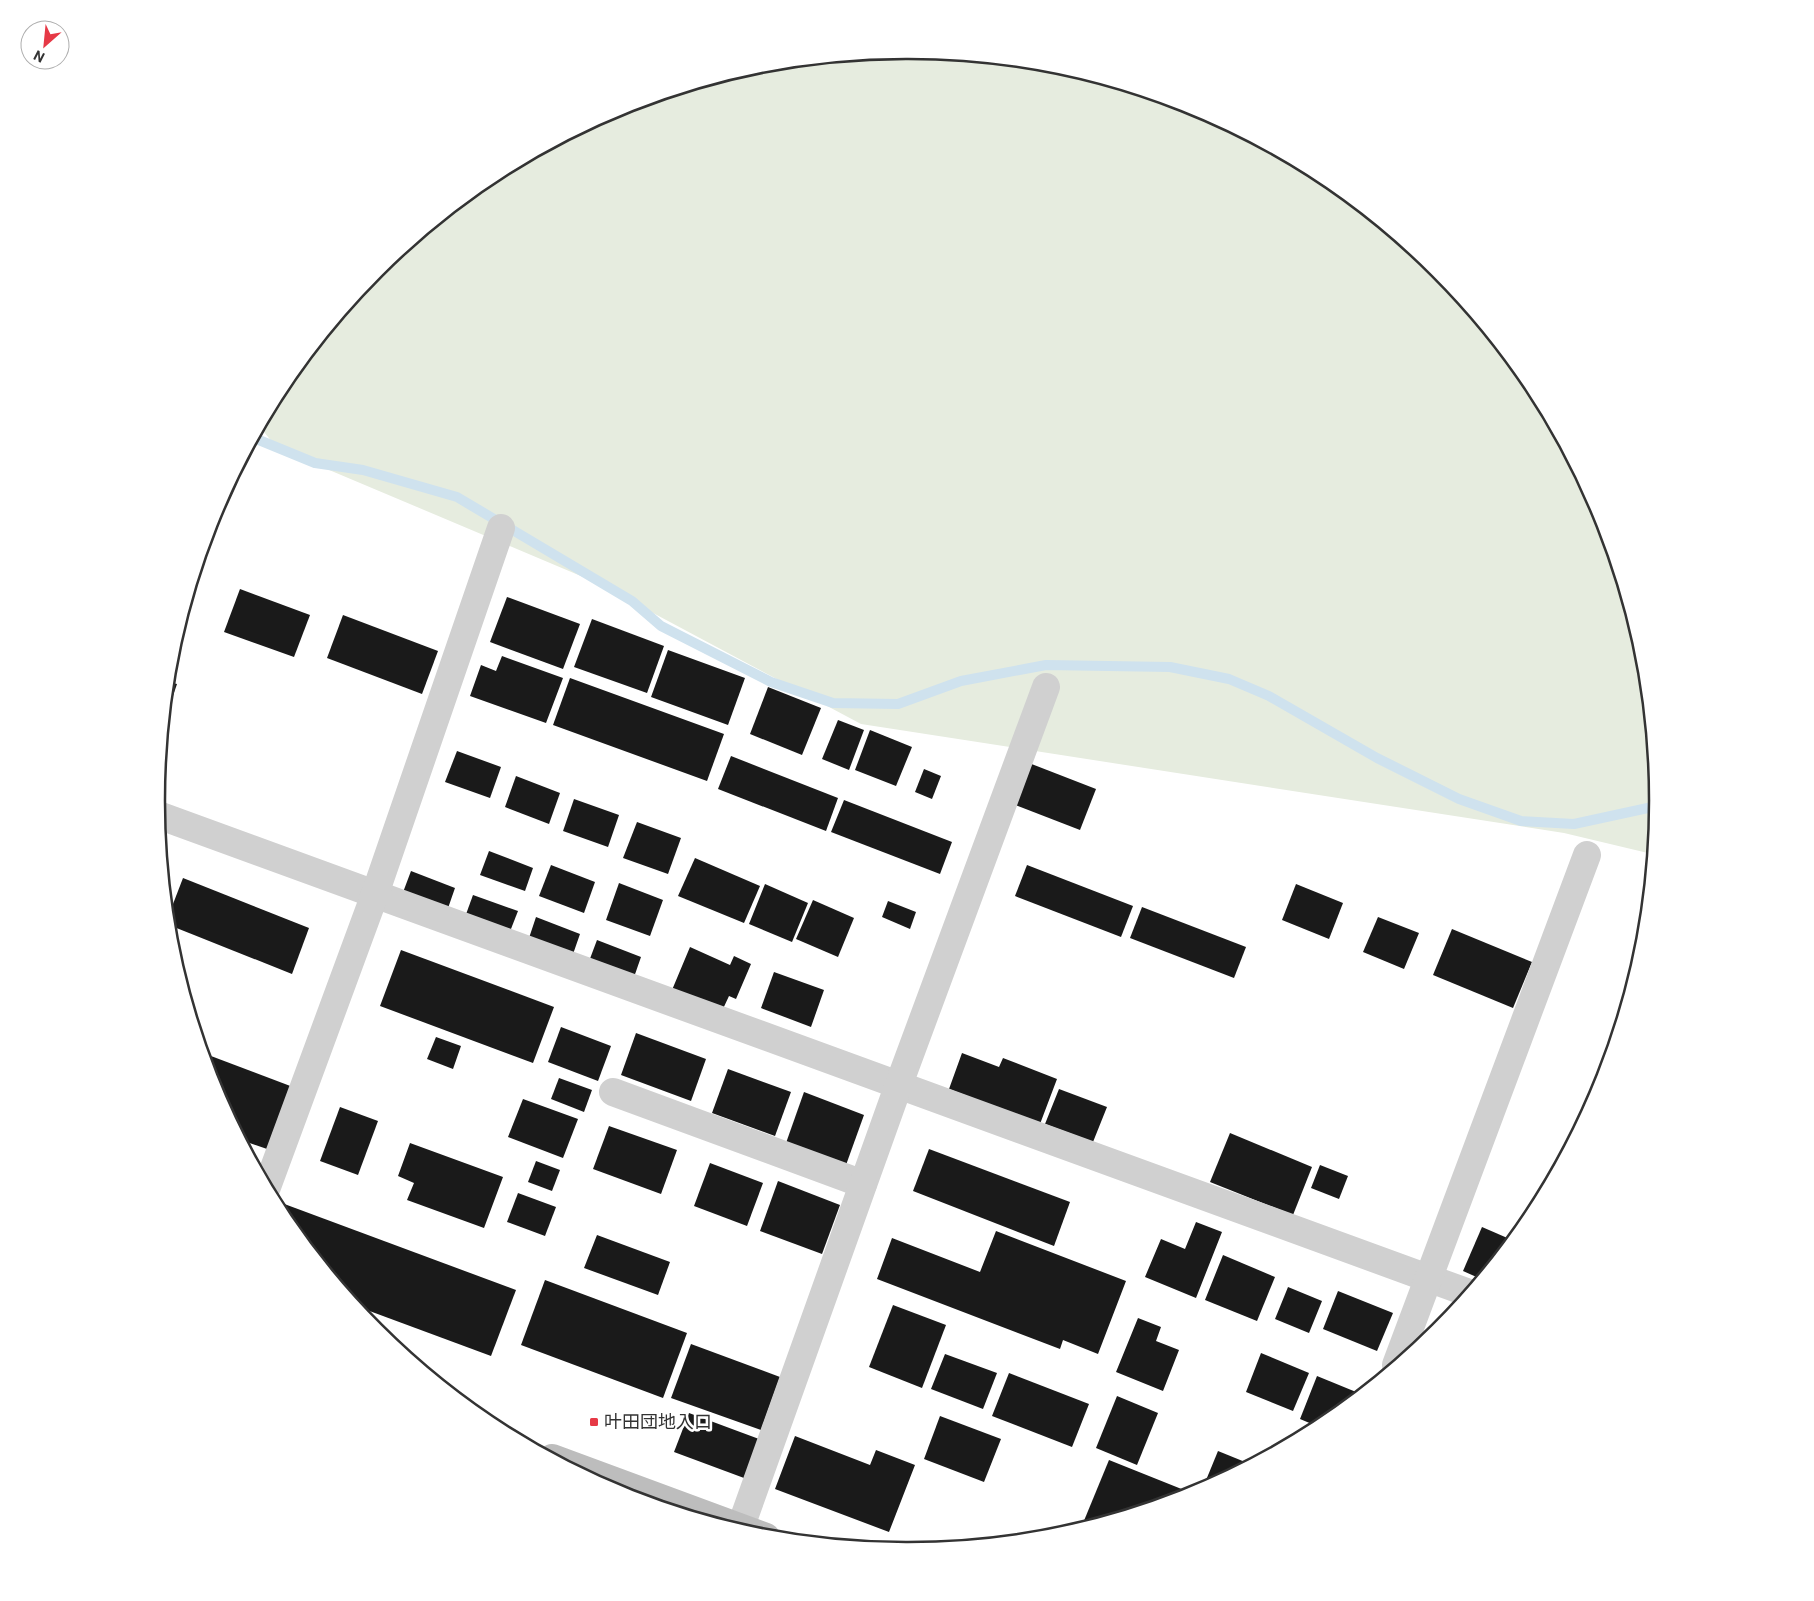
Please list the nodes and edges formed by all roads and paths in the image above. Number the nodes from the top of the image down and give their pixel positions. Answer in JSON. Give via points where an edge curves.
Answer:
{"nodes":[{"id":1,"x":501,"y":528,"type":"dead end"},
{"id":2,"x":1046,"y":687,"type":"dead end"},
{"id":3,"x":166,"y":818,"type":"edge"},
{"id":4,"x":1587,"y":855,"type":"dead end"},
{"id":5,"x":375,"y":894,"type":"junction"},
{"id":6,"x":899,"y":1084,"type":"junction"},
{"id":7,"x":613,"y":1092,"type":"dead end"},
{"id":8,"x":270,"y":1179,"type":"edge"},
{"id":9,"x":863,"y":1184,"type":"junction"},
{"id":10,"x":1429,"y":1280,"type":"junction"},
{"id":11,"x":1464,"y":1291,"type":"edge"},
{"id":12,"x":1400,"y":1354,"type":"edge"},
{"id":13,"x":597,"y":1474,"type":"edge"},
{"id":14,"x":718,"y":1518,"type":"edge"},
{"id":15,"x":742,"y":1523,"type":"edge"}],
"edges":[{"from":1,"to":5,"type":"street"},
{"from":2,"to":6,"type":"street"},
{"from":3,"to":5,"type":"street"},
{"from":4,"to":10,"type":"street"},
{"from":5,"to":6,"type":"street"},
{"from":5,"to":8,"type":"street"},
{"from":6,"to":9,"type":"street"},
{"from":6,"to":10,"type":"street"},
{"from":7,"to":9,"type":"street"},
{"from":9,"to":15,"type":"street"},
{"from":10,"to":11,"type":"street"},
{"from":10,"to":12,"type":"street"},
{"from":13,"to":14,"type":"street"}]}
